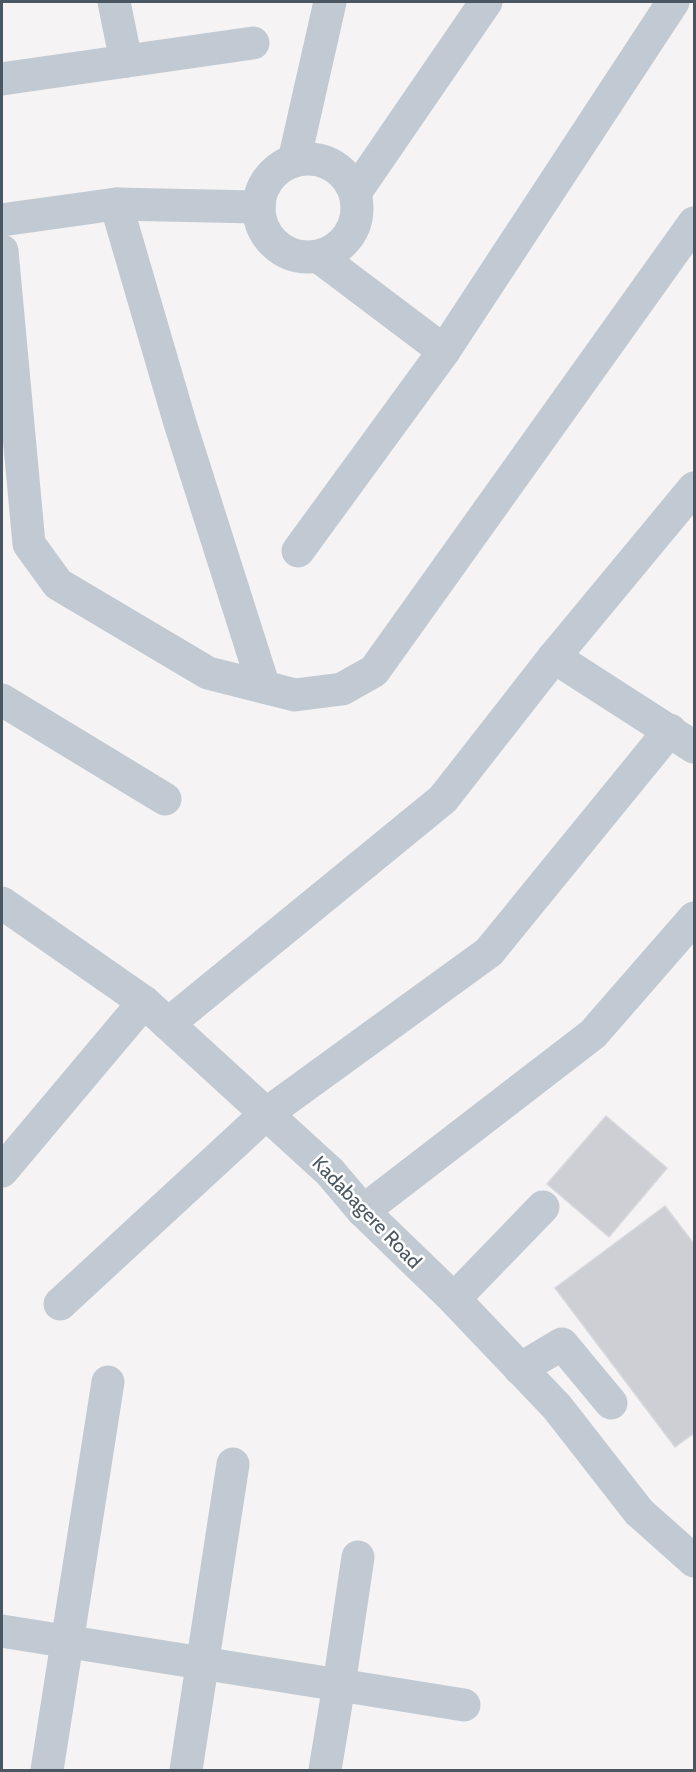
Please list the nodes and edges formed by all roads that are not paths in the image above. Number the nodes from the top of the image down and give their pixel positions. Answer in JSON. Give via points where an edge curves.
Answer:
{"nodes":[{"id":1,"x":114,"y":2,"type":"edge"},
{"id":2,"x":330,"y":2,"type":"edge"},
{"id":3,"x":486,"y":2,"type":"edge"},
{"id":4,"x":673,"y":2,"type":"edge"},
{"id":5,"x":253,"y":43,"type":"dead end"},
{"id":6,"x":126,"y":61,"type":"junction"},
{"id":7,"x":2,"y":79,"type":"edge"},
{"id":8,"x":294,"y":161,"type":"junction"},
{"id":9,"x":355,"y":193,"type":"junction"},
{"id":10,"x":116,"y":204,"type":"junction"},
{"id":11,"x":259,"y":207,"type":"junction"},
{"id":12,"x":2,"y":220,"type":"edge"},
{"id":13,"x":692,"y":234,"type":"edge"},
{"id":14,"x":2,"y":251,"type":"edge"},
{"id":15,"x":318,"y":256,"type":"junction"},
{"id":16,"x":444,"y":351,"type":"junction"},
{"id":17,"x":694,"y":489,"type":"edge"},
{"id":18,"x":298,"y":551,"type":"dead end"},
{"id":19,"x":554,"y":657,"type":"junction"},
{"id":20,"x":264,"y":687,"type":"junction"},
{"id":21,"x":2,"y":700,"type":"edge"},
{"id":22,"x":682,"y":738,"type":"edge"},
{"id":23,"x":165,"y":799,"type":"dead end"},
{"id":24,"x":2,"y":903,"type":"edge"},
{"id":25,"x":694,"y":918,"type":"edge"},
{"id":26,"x":144,"y":1002,"type":"junction"},
{"id":27,"x":168,"y":1024,"type":"junction"},
{"id":28,"x":266,"y":1114,"type":"junction"},
{"id":29,"x":2,"y":1171,"type":"edge"},
{"id":30,"x":543,"y":1207,"type":"dead end"},
{"id":31,"x":363,"y":1211,"type":"junction"},
{"id":32,"x":454,"y":1299,"type":"junction"},
{"id":33,"x":60,"y":1304,"type":"dead end"},
{"id":34,"x":520,"y":1369,"type":"junction"},
{"id":35,"x":108,"y":1382,"type":"dead end"},
{"id":36,"x":611,"y":1403,"type":"dead end"},
{"id":37,"x":233,"y":1464,"type":"dead end"},
{"id":38,"x":358,"y":1557,"type":"dead end"},
{"id":39,"x":694,"y":1561,"type":"edge"},
{"id":40,"x":2,"y":1631,"type":"edge"},
{"id":41,"x":67,"y":1641,"type":"junction"},
{"id":42,"x":202,"y":1663,"type":"junction"},
{"id":43,"x":339,"y":1685,"type":"junction"},
{"id":44,"x":464,"y":1705,"type":"dead end"},
{"id":45,"x":47,"y":1770,"type":"edge"},
{"id":46,"x":186,"y":1770,"type":"edge"},
{"id":47,"x":325,"y":1770,"type":"edge"}],
"edges":[{"from":1,"to":6,"type":"street"},
{"from":2,"to":8,"type":"street"},
{"from":3,"to":9,"type":"street"},
{"from":4,"to":16,"type":"street"},
{"from":5,"to":6,"type":"street"},
{"from":6,"to":7,"type":"street"},
{"from":8,"to":9,"type":"street","via":[[324,162],[348,179]]},
{"from":8,"to":11,"type":"street","via":[[269,179]]},
{"from":9,"to":15,"type":"street","via":[[358,209],[346,240],[333,251]]},
{"from":10,"to":11,"type":"street"},
{"from":10,"to":12,"type":"street"},
{"from":10,"to":20,"type":"street"},
{"from":11,"to":15,"type":"street","via":[[267,235],[276,245],[303,257]]},
{"from":13,"to":20,"type":"street","via":[[374,671],[342,689],[295,694]]},
{"from":14,"to":20,"type":"street","via":[[29,544],[58,584],[208,673]]},
{"from":15,"to":16,"type":"street"},
{"from":16,"to":18,"type":"street"},
{"from":17,"to":19,"type":"street"},
{"from":19,"to":22,"type":"street"},
{"from":19,"to":27,"type":"street","via":[[443,799]]},
{"from":21,"to":23,"type":"street"},
{"from":22,"to":28,"type":"street","via":[[489,952]]},
{"from":24,"to":26,"type":"street","name":"Kadabagere Road"},
{"from":25,"to":31,"type":"street","via":[[593,1034]]},
{"from":26,"to":27,"type":"street","name":"Kadabagere Road"},
{"from":26,"to":29,"type":"street"},
{"from":27,"to":28,"type":"street","name":"Kadabagere Road"},
{"from":28,"to":31,"type":"street","name":"Kadabagere Road","via":[[330,1172]]},
{"from":28,"to":33,"type":"street"},
{"from":30,"to":32,"type":"street"},
{"from":31,"to":32,"type":"street","name":"Kadabagere Road"},
{"from":32,"to":34,"type":"street","name":"Kadabagere Road"},
{"from":34,"to":36,"type":"street","via":[[562,1344]]},
{"from":34,"to":39,"type":"street","name":"Kadabagere Road","via":[[557,1407],[639,1512]]},
{"from":35,"to":41,"type":"street"},
{"from":37,"to":42,"type":"street"},
{"from":38,"to":43,"type":"street"},
{"from":40,"to":41,"type":"street"},
{"from":41,"to":42,"type":"street"},
{"from":41,"to":45,"type":"street"},
{"from":42,"to":43,"type":"street"},
{"from":42,"to":46,"type":"street"},
{"from":43,"to":44,"type":"street"},
{"from":43,"to":47,"type":"street"}]}
